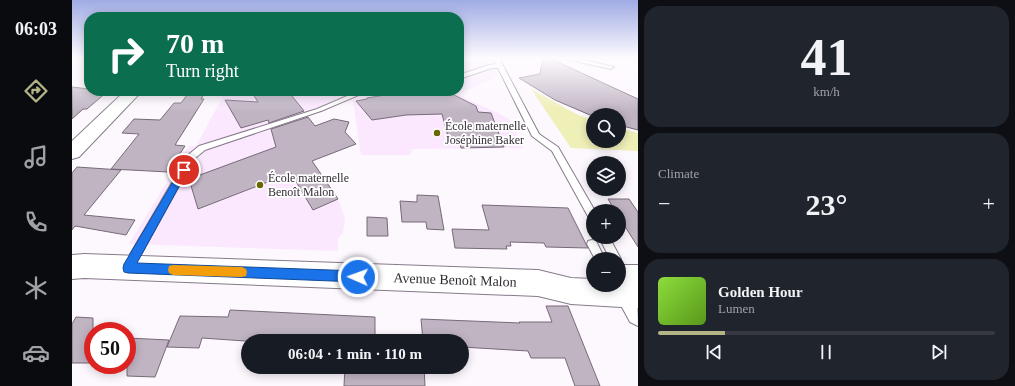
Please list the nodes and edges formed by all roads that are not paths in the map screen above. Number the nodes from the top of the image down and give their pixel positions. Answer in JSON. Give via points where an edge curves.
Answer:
{"nodes":[{"id":1,"x":505,"y":76,"type":"edge"},
{"id":2,"x":129,"y":96,"type":"edge"},
{"id":3,"x":353,"y":96,"type":"edge"},
{"id":4,"x":72,"y":152,"type":"edge"},
{"id":5,"x":586,"y":204,"type":"edge"},
{"id":6,"x":592,"y":244,"type":"dead end"},
{"id":7,"x":596,"y":252,"type":"edge"},
{"id":8,"x":76,"y":265,"type":"edge"},
{"id":9,"x":128,"y":268,"type":"junction"},
{"id":10,"x":586,"y":277,"type":"edge"},
{"id":11,"x":538,"y":283,"type":"junction"},
{"id":12,"x":586,"y":289,"type":"edge"}],
"edges":[{"from":1,"to":5,"type":"lane","via":[[536,136],[555,149]]},
{"from":2,"to":4,"type":"main road"},
{"from":3,"to":9,"type":"lane","via":[[319,110],[202,148],[191,157]]},
{"from":6,"to":7,"type":"lane"},
{"from":8,"to":9,"type":"main road","name":"Avenue Benoît Malon"},
{"from":9,"to":11,"type":"main road","name":"Avenue Benoît Malon"},
{"from":10,"to":11,"type":"main road","name":"Avenue Benoît Malon","via":[[565,276]]},
{"from":11,"to":12,"type":"main road","name":"Avenue Benoît Malon","via":[[571,291]]}]}
